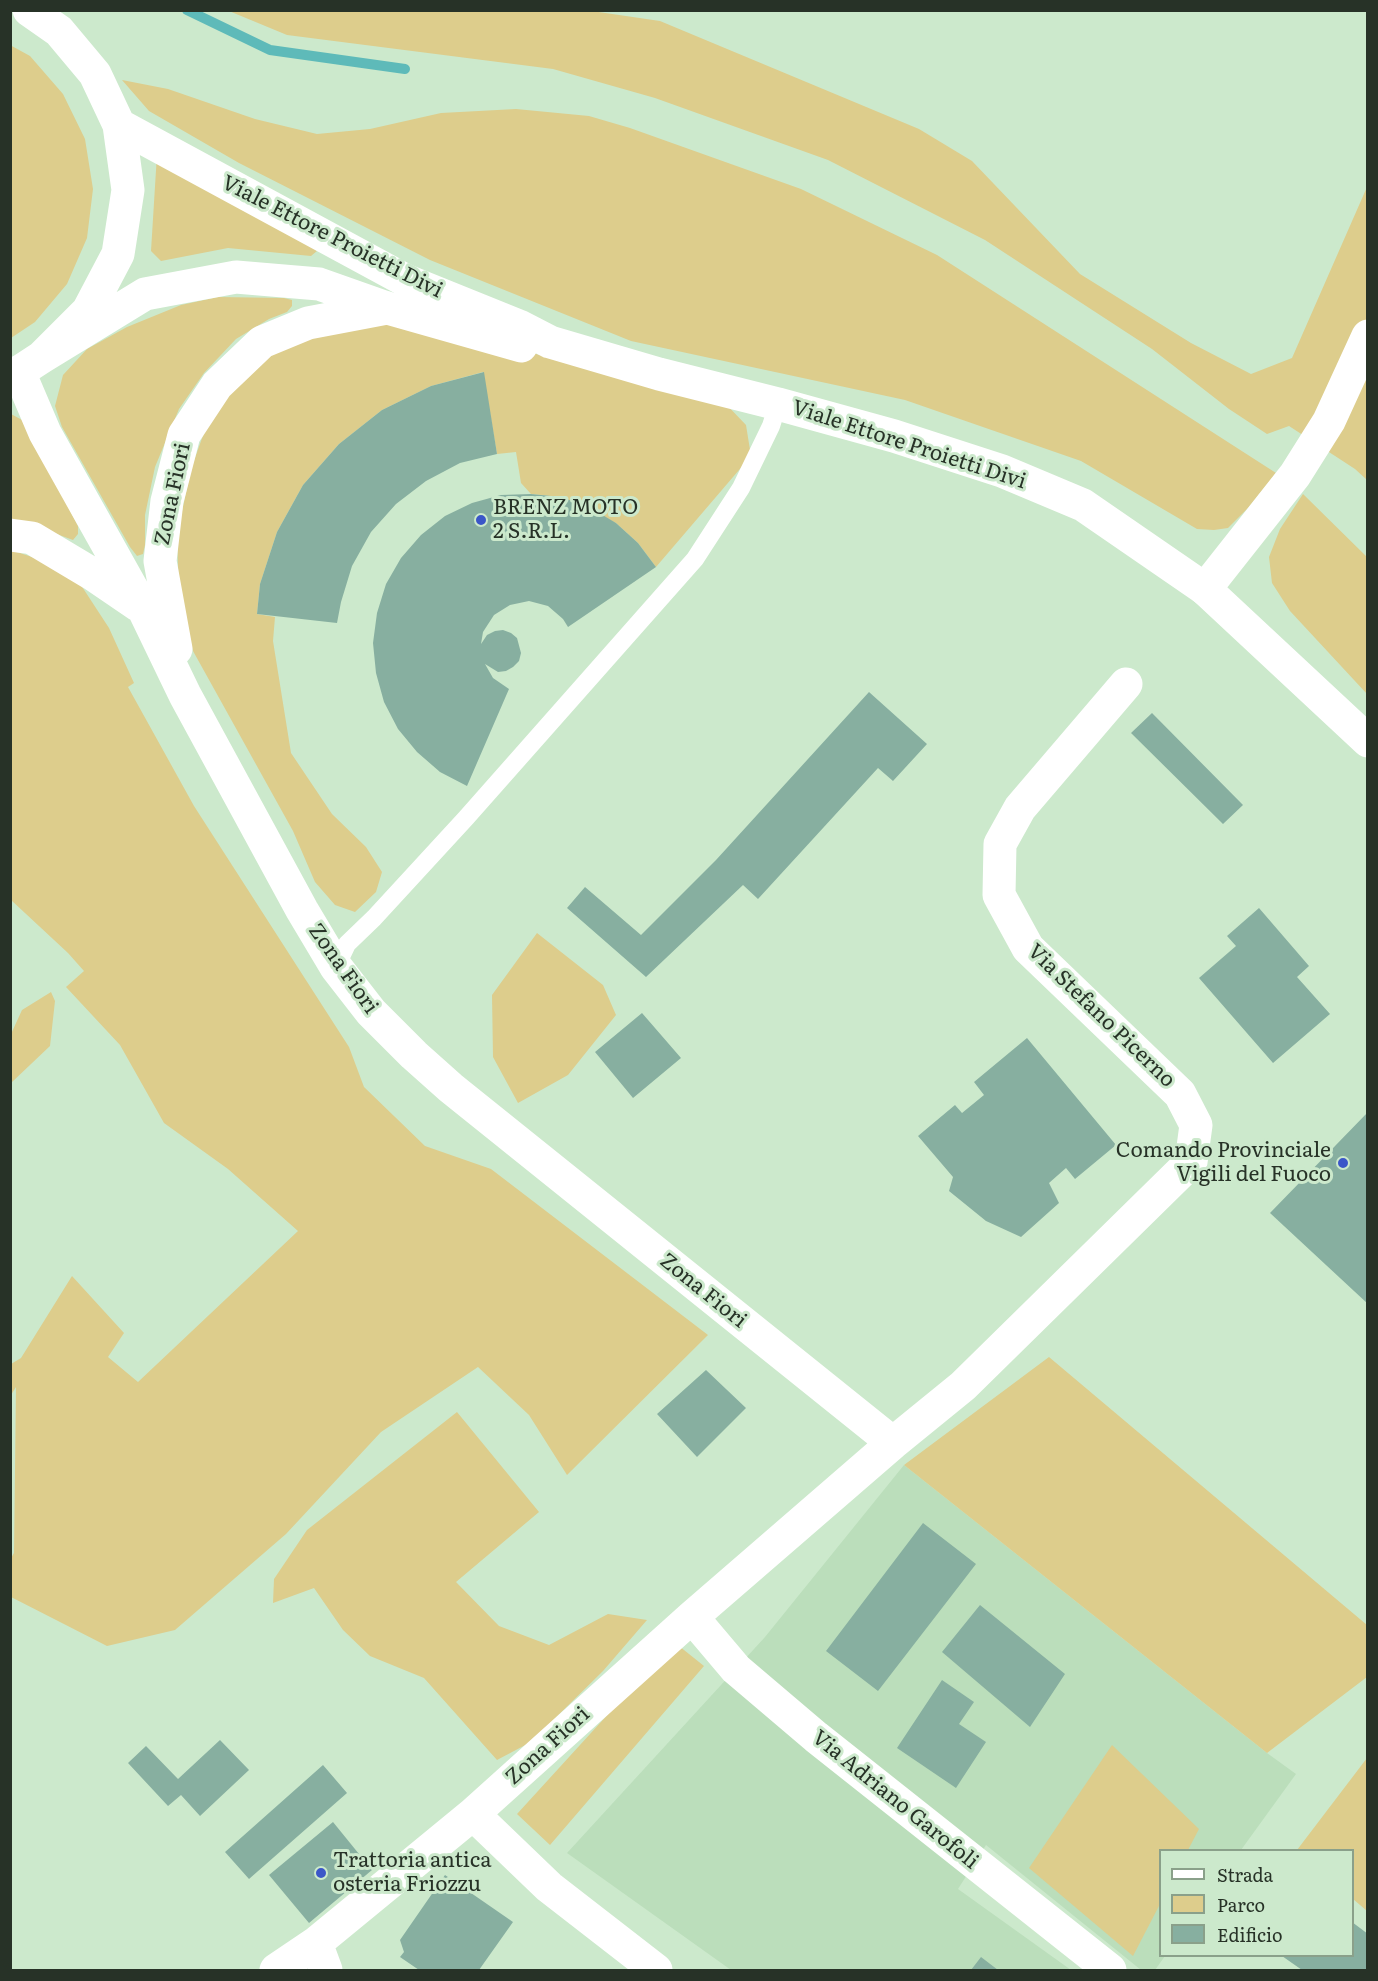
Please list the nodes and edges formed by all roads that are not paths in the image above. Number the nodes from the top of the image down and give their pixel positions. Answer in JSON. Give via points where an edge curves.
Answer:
{"nodes":[{"id":1,"x":29,"y":10,"type":"edge"},
{"id":2,"x":119,"y":125,"type":"junction"},
{"id":3,"x":387,"y":308,"type":"junction"},
{"id":4,"x":1368,"y":336,"type":"edge"},
{"id":5,"x":549,"y":342,"type":"junction"},
{"id":6,"x":24,"y":368,"type":"edge"},
{"id":7,"x":778,"y":404,"type":"junction"},
{"id":8,"x":10,"y":535,"type":"edge"},
{"id":9,"x":1205,"y":589,"type":"junction"},
{"id":10,"x":144,"y":610,"type":"junction"},
{"id":11,"x":1126,"y":684,"type":"dead end"},
{"id":12,"x":185,"y":695,"type":"junction"},
{"id":13,"x":1368,"y":741,"type":"edge"},
{"id":14,"x":336,"y":967,"type":"junction"},
{"id":15,"x":892,"y":1443,"type":"junction"},
{"id":16,"x":692,"y":1617,"type":"junction"},
{"id":17,"x":473,"y":1814,"type":"junction"},
{"id":18,"x":321,"y":1957,"type":"edge"},
{"id":19,"x":276,"y":1971,"type":"edge"},
{"id":20,"x":656,"y":1971,"type":"edge"},
{"id":21,"x":1110,"y":1971,"type":"edge"}],
"edges":[{"from":1,"to":2,"type":"street","via":[[59,31],[95,74]]},
{"from":2,"to":5,"type":"street","name":"Viale Ettore Proietti Divi","via":[[405,280]]},
{"from":2,"to":6,"type":"street","via":[[128,190],[118,254],[88,311]]},
{"from":3,"to":5,"type":"street","name":"Viale Ettore Proietti Divi","via":[[518,346]]},
{"from":3,"to":6,"type":"street","name":"Viale Ettore Proietti Divi","via":[[319,284],[236,277],[145,294]]},
{"from":3,"to":12,"type":"street","name":"Zona Fiori","via":[[308,324],[262,342],[217,385],[184,435],[167,501],[160,561]]},
{"from":4,"to":9,"type":"street","via":[[1324,430],[1295,475]]},
{"from":5,"to":7,"type":"street","name":"Viale Ettore Proietti Divi"},
{"from":6,"to":10,"type":"street","name":"Zona Fiori","via":[[45,433]]},
{"from":7,"to":9,"type":"street","name":"Viale Ettore Proietti Divi","via":[[1002,471],[1083,505]]},
{"from":7,"to":14,"type":"lane","via":[[741,488],[695,558],[466,818],[347,944]]},
{"from":8,"to":10,"type":"street","name":"Zona Fiori","via":[[33,538]]},
{"from":9,"to":13,"type":"street","name":"Viale Ettore Proietti Divi"},
{"from":10,"to":12,"type":"street","name":"Zona Fiori"},
{"from":11,"to":15,"type":"street","name":"Via Stefano Picerno","via":[[1020,808],[1000,844],[999,894],[1028,948],[1180,1094],[1196,1125],[1191,1162],[963,1386]]},
{"from":12,"to":14,"type":"street","name":"Zona Fiori"},
{"from":14,"to":15,"type":"street","name":"Zona Fiori","via":[[371,1012],[451,1088]]},
{"from":15,"to":16,"type":"street","name":"Zona Fiori"},
{"from":16,"to":17,"type":"street","name":"Zona Fiori"},
{"from":16,"to":21,"type":"street","name":"Via Adriano Garofoli","via":[[736,1669],[816,1737]]},
{"from":17,"to":18,"type":"street","name":"Zona Fiori"},
{"from":17,"to":20,"type":"street","via":[[549,1887]]},
{"from":18,"to":19,"type":"street","name":"Zona Fiori"}]}
